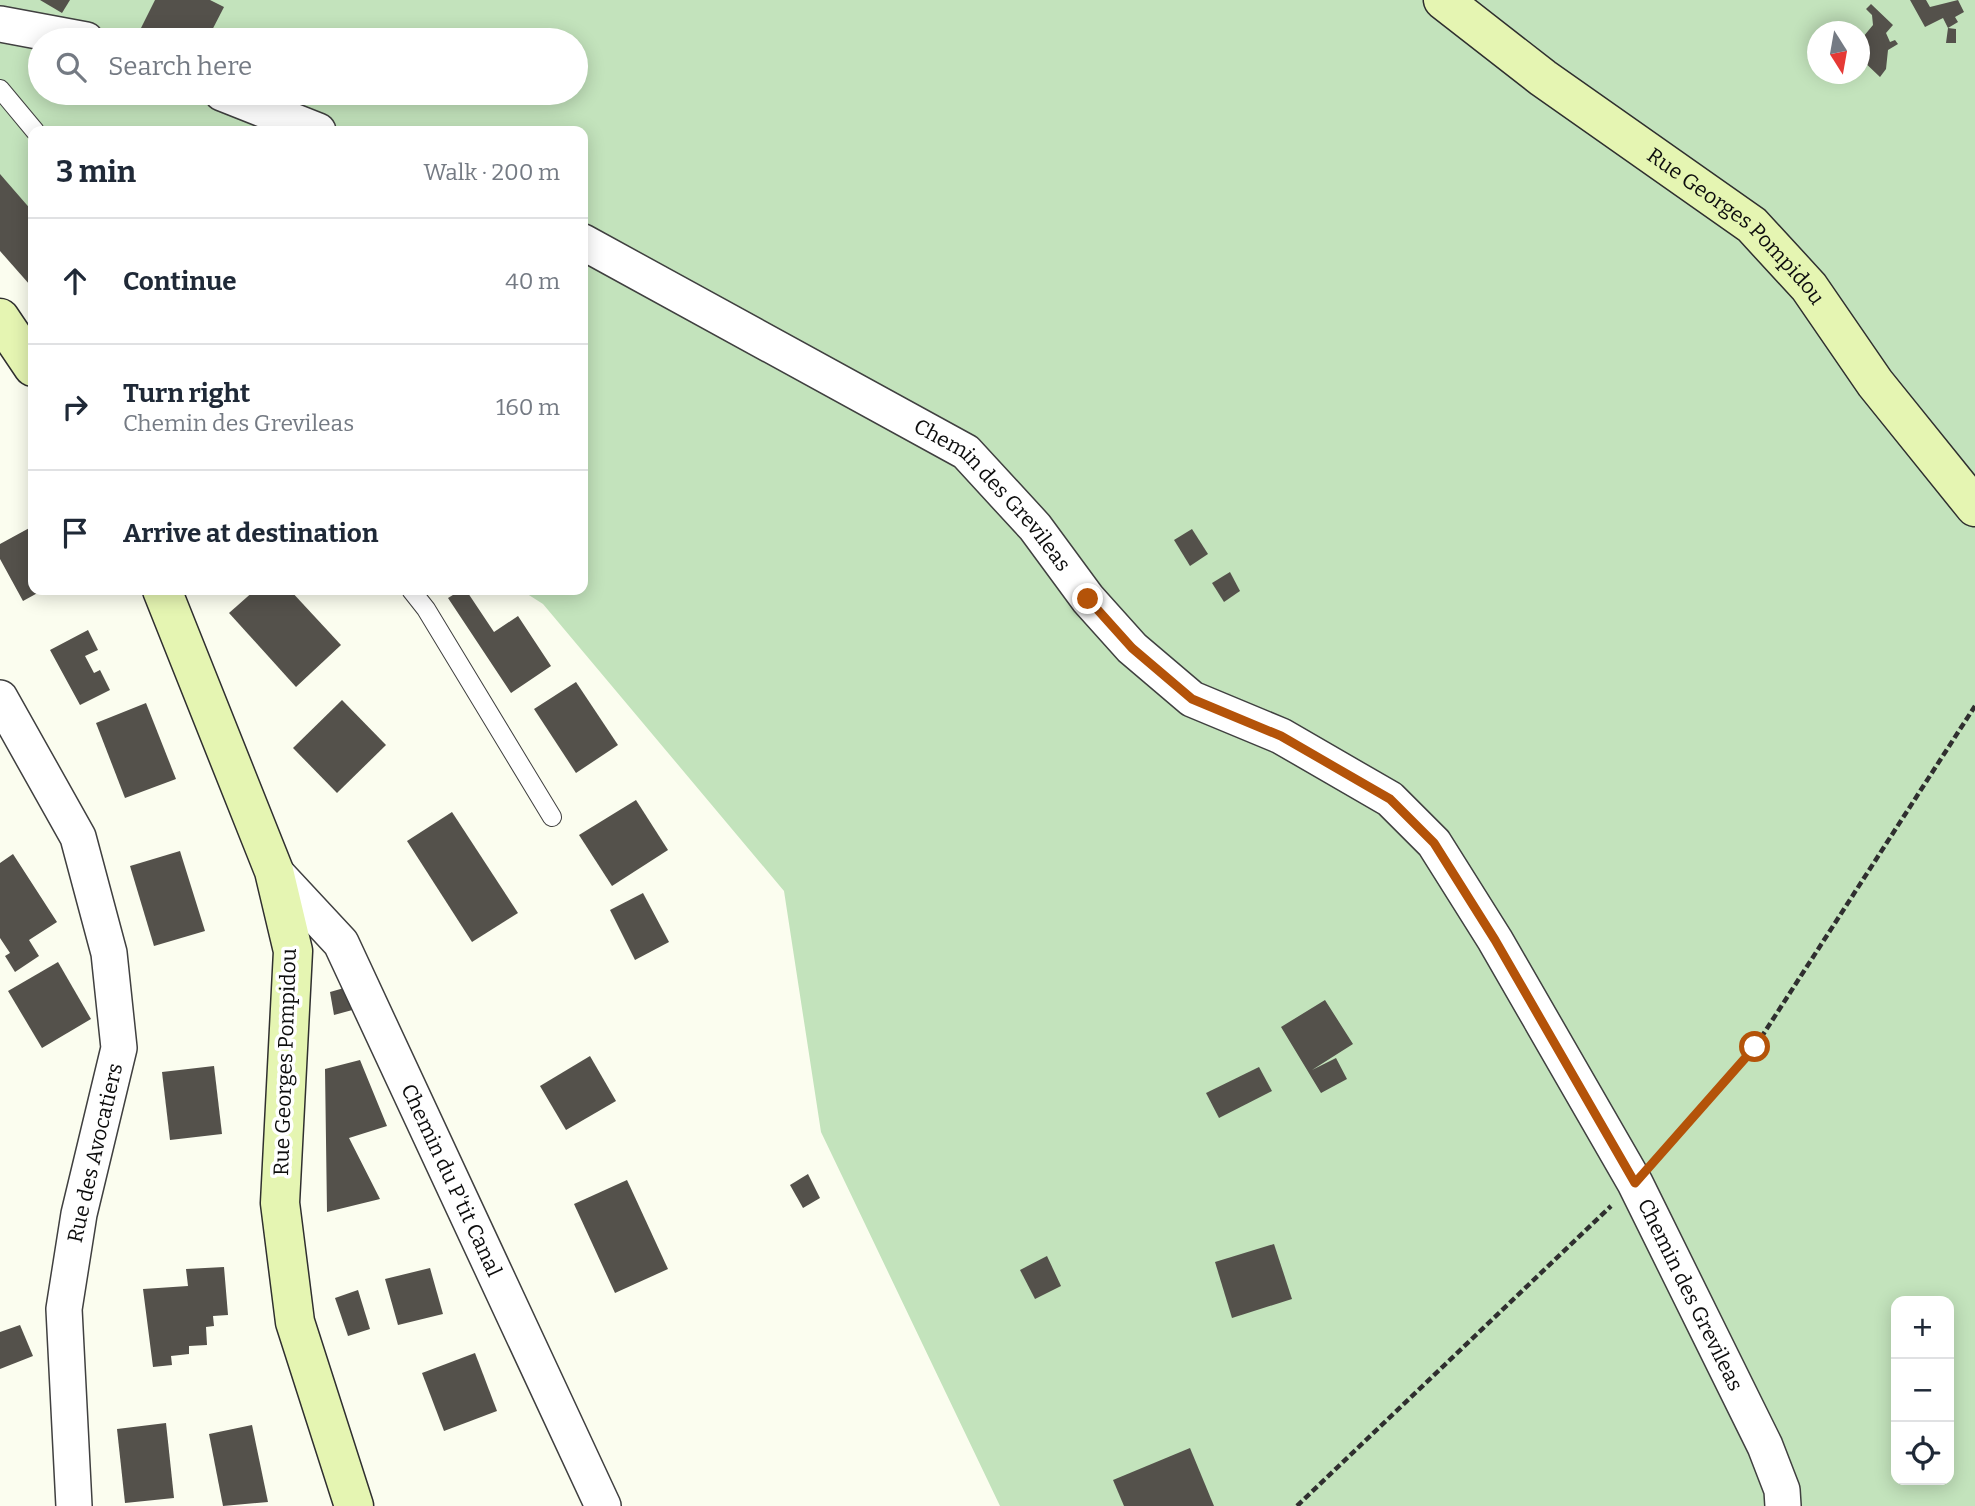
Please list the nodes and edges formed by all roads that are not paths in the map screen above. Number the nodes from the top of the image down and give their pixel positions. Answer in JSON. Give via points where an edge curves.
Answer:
{"nodes":[{"id":1,"x":1443,"y":0,"type":"edge"},
{"id":2,"x":0,"y":24,"type":"edge"},
{"id":3,"x":28,"y":29,"type":"edge"},
{"id":4,"x":0,"y":89,"type":"edge"},
{"id":5,"x":252,"y":105,"type":"edge"},
{"id":6,"x":31,"y":126,"type":"edge"},
{"id":7,"x":305,"y":126,"type":"edge"},
{"id":8,"x":588,"y":245,"type":"edge"},
{"id":9,"x":0,"y":318,"type":"edge"},
{"id":10,"x":28,"y":360,"type":"edge"},
{"id":11,"x":1975,"y":507,"type":"edge"},
{"id":12,"x":164,"y":595,"type":"edge"},
{"id":13,"x":415,"y":595,"type":"edge"},
{"id":14,"x":0,"y":698,"type":"edge"},
{"id":15,"x":552,"y":817,"type":"dead end"},
{"id":16,"x":274,"y":871,"type":"junction"},
{"id":17,"x":74,"y":1506,"type":"edge"},
{"id":18,"x":354,"y":1506,"type":"edge"},
{"id":19,"x":603,"y":1506,"type":"edge"},
{"id":20,"x":1783,"y":1506,"type":"edge"}],
"edges":[{"from":1,"to":11,"type":"main road","name":"Rue Georges Pompidou","via":[[1543,78],[1752,225],[1809,287],[1875,383]]},
{"from":2,"to":3,"type":"street"},
{"from":4,"to":6,"type":"lane"},
{"from":5,"to":7,"type":"street"},
{"from":8,"to":20,"type":"street","name":"Chemin des Grevileas","via":[[966,452],[1035,527],[1088,599],[1132,648],[1192,699],[1281,736],[1390,799],[1434,843],[1635,1183],[1765,1446],[1782,1490]]},
{"from":9,"to":10,"type":"main road"},
{"from":12,"to":16,"type":"main road","name":"Rue Georges Pompidou"},
{"from":13,"to":15,"type":"lane"},
{"from":14,"to":17,"type":"street","name":"Rue des Avocatiers","via":[[78,837],[109,953],[119,1048],[79,1214],[64,1308]]},
{"from":16,"to":18,"type":"main road","name":"Rue Georges Pompidou","via":[[293,951],[280,1203],[295,1322]]},
{"from":16,"to":19,"type":"street","name":"Chemin du P'tit Canal","via":[[341,943]]}]}
